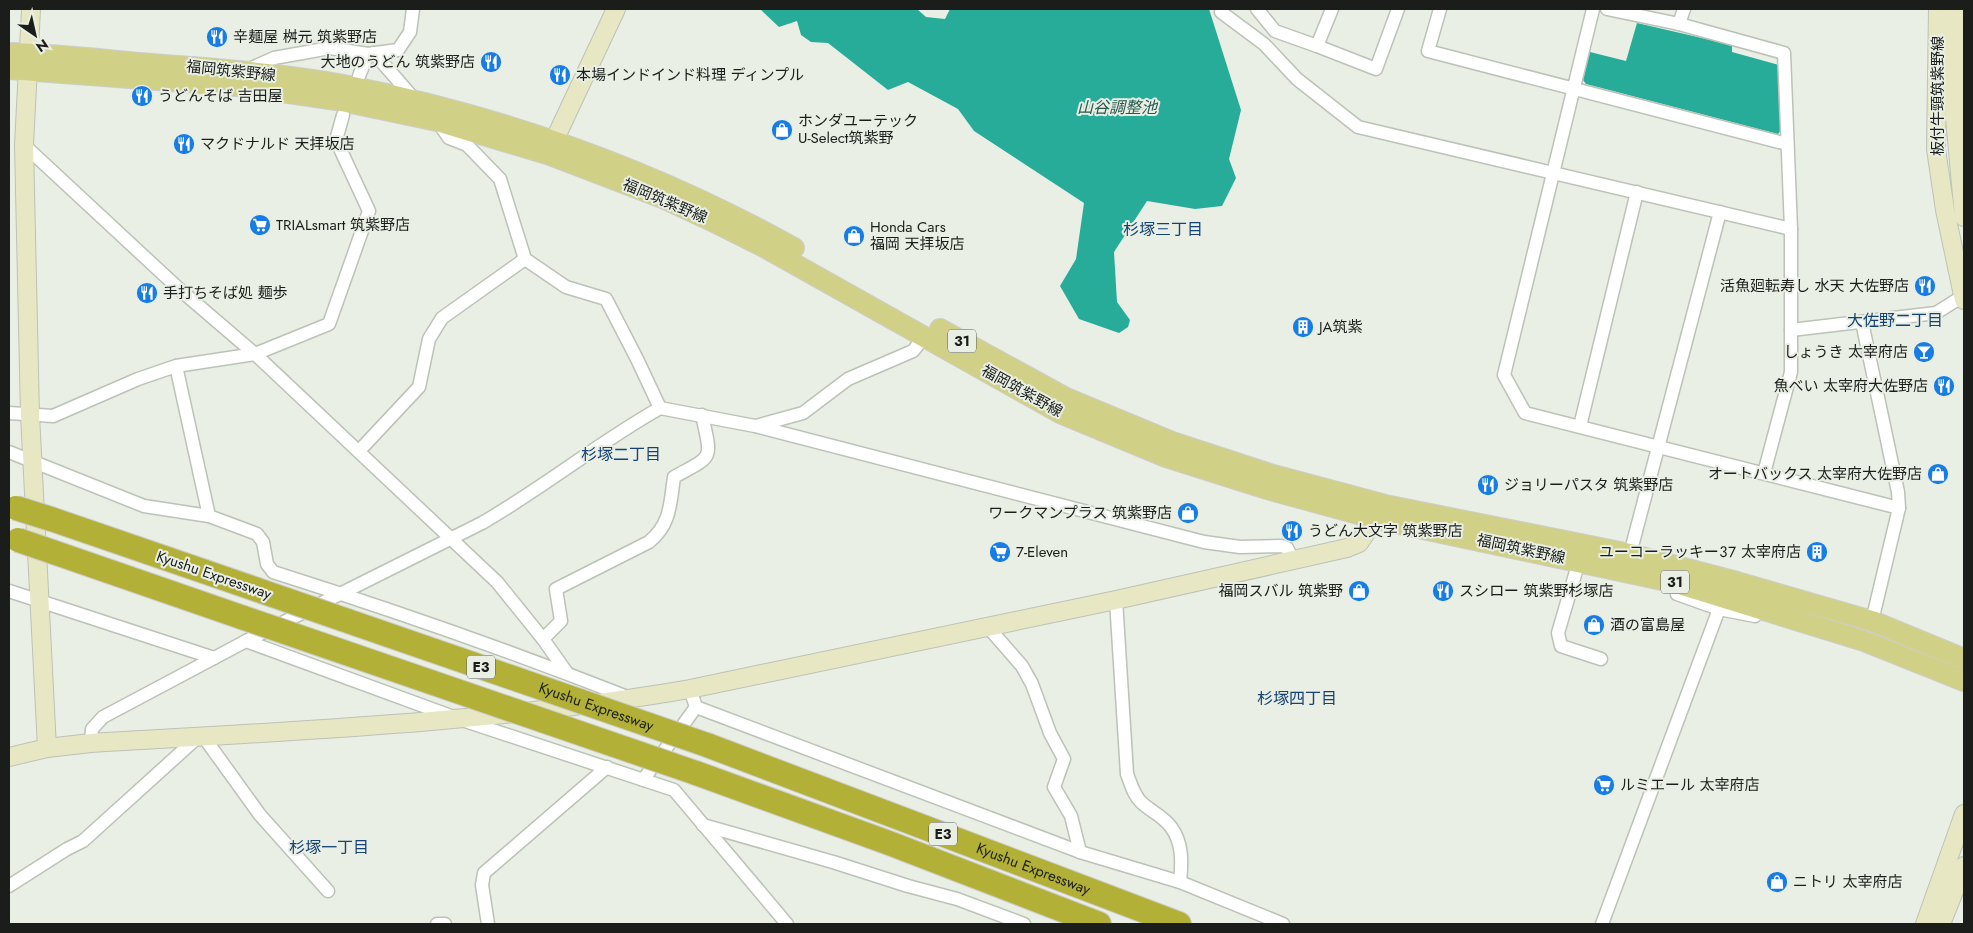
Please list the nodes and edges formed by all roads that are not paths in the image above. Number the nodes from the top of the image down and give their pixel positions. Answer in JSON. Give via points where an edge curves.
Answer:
{"nodes":[{"id":1,"x":31,"y":9,"type":"edge"},
{"id":2,"x":413,"y":9,"type":"edge"},
{"id":3,"x":616,"y":9,"type":"edge"},
{"id":4,"x":1223,"y":9,"type":"edge"},
{"id":5,"x":1257,"y":9,"type":"edge"},
{"id":6,"x":1332,"y":9,"type":"edge"},
{"id":7,"x":1398,"y":9,"type":"edge"},
{"id":8,"x":1440,"y":9,"type":"edge"},
{"id":9,"x":1592,"y":9,"type":"edge"},
{"id":10,"x":1607,"y":9,"type":"edge"},
{"id":11,"x":1684,"y":9,"type":"edge"},
{"id":12,"x":1938,"y":9,"type":"edge"},
{"id":13,"x":1956,"y":9,"type":"edge"},
{"id":14,"x":1679,"y":24,"type":"junction"},
{"id":15,"x":1317,"y":46,"type":"junction"},
{"id":16,"x":9,"y":53,"type":"edge"},
{"id":17,"x":371,"y":53,"type":"junction"},
{"id":18,"x":22,"y":64,"type":"edge"},
{"id":19,"x":244,"y":72,"type":"junction"},
{"id":20,"x":359,"y":76,"type":"dead end"},
{"id":21,"x":1573,"y":88,"type":"junction"},
{"id":22,"x":416,"y":101,"type":"junction"},
{"id":23,"x":343,"y":115,"type":"dead end"},
{"id":24,"x":437,"y":121,"type":"junction"},
{"id":25,"x":1787,"y":144,"type":"junction"},
{"id":26,"x":24,"y":145,"type":"junction"},
{"id":27,"x":552,"y":148,"type":"junction"},
{"id":28,"x":1552,"y":173,"type":"junction"},
{"id":29,"x":1637,"y":192,"type":"junction"},
{"id":30,"x":1720,"y":212,"type":"junction"},
{"id":31,"x":1964,"y":217,"type":"edge"},
{"id":32,"x":1791,"y":228,"type":"junction"},
{"id":33,"x":525,"y":259,"type":"junction"},
{"id":34,"x":1964,"y":297,"type":"edge"},
{"id":35,"x":1862,"y":322,"type":"junction"},
{"id":36,"x":1791,"y":330,"type":"junction"},
{"id":37,"x":925,"y":336,"type":"junction"},
{"id":38,"x":255,"y":354,"type":"junction"},
{"id":39,"x":176,"y":366,"type":"junction"},
{"id":40,"x":660,"y":408,"type":"junction"},
{"id":41,"x":9,"y":413,"type":"edge"},
{"id":42,"x":30,"y":415,"type":"junction"},
{"id":43,"x":702,"y":416,"type":"junction"},
{"id":44,"x":755,"y":426,"type":"junction"},
{"id":45,"x":1580,"y":426,"type":"junction"},
{"id":46,"x":1658,"y":446,"type":"junction"},
{"id":47,"x":359,"y":451,"type":"junction"},
{"id":48,"x":9,"y":452,"type":"edge"},
{"id":49,"x":31,"y":460,"type":"junction"},
{"id":50,"x":1764,"y":473,"type":"junction"},
{"id":51,"x":12,"y":506,"type":"edge"},
{"id":52,"x":1899,"y":508,"type":"junction"},
{"id":53,"x":1381,"y":512,"type":"junction"},
{"id":54,"x":209,"y":516,"type":"junction"},
{"id":55,"x":451,"y":538,"type":"junction"},
{"id":56,"x":13,"y":539,"type":"edge"},
{"id":57,"x":1630,"y":554,"type":"junction"},
{"id":58,"x":1293,"y":560,"type":"junction"},
{"id":59,"x":1579,"y":561,"type":"junction"},
{"id":60,"x":1676,"y":583,"type":"junction"},
{"id":61,"x":9,"y":591,"type":"edge"},
{"id":62,"x":342,"y":594,"type":"junction"},
{"id":63,"x":1116,"y":600,"type":"junction"},
{"id":64,"x":40,"y":602,"type":"junction"},
{"id":65,"x":1719,"y":609,"type":"junction"},
{"id":66,"x":1778,"y":614,"type":"junction"},
{"id":67,"x":1872,"y":622,"type":"junction"},
{"id":68,"x":988,"y":627,"type":"junction"},
{"id":69,"x":543,"y":639,"type":"junction"},
{"id":70,"x":246,"y":641,"type":"junction"},
{"id":71,"x":214,"y":658,"type":"junction"},
{"id":72,"x":1964,"y":659,"type":"edge"},
{"id":73,"x":1601,"y":660,"type":"dead end"},
{"id":74,"x":567,"y":674,"type":"junction"},
{"id":75,"x":1964,"y":681,"type":"edge"},
{"id":76,"x":690,"y":689,"type":"junction"},
{"id":77,"x":632,"y":699,"type":"junction"},
{"id":78,"x":696,"y":707,"type":"junction"},
{"id":79,"x":459,"y":719,"type":"junction"},
{"id":80,"x":201,"y":736,"type":"junction"},
{"id":81,"x":91,"y":743,"type":"junction"},
{"id":82,"x":47,"y":748,"type":"junction"},
{"id":83,"x":9,"y":757,"type":"edge"},
{"id":84,"x":607,"y":767,"type":"junction"},
{"id":85,"x":643,"y":780,"type":"junction"},
{"id":86,"x":1964,"y":814,"type":"edge"},
{"id":87,"x":703,"y":825,"type":"junction"},
{"id":88,"x":1080,"y":852,"type":"junction"},
{"id":89,"x":1964,"y":866,"type":"edge"},
{"id":90,"x":1180,"y":882,"type":"junction"},
{"id":91,"x":9,"y":886,"type":"edge"},
{"id":92,"x":328,"y":891,"type":"dead end"},
{"id":93,"x":488,"y":924,"type":"edge"},
{"id":94,"x":787,"y":924,"type":"edge"},
{"id":95,"x":1024,"y":924,"type":"edge"},
{"id":96,"x":1099,"y":924,"type":"edge"},
{"id":97,"x":1179,"y":924,"type":"edge"},
{"id":98,"x":1283,"y":924,"type":"edge"},
{"id":99,"x":1602,"y":924,"type":"edge"},
{"id":100,"x":1925,"y":924,"type":"edge"},
{"id":101,"x":1942,"y":924,"type":"edge"}],
"edges":[{"from":1,"to":18,"type":"street"},
{"from":2,"to":17,"type":"street","via":[[410,32],[403,45],[398,50]]},
{"from":3,"to":27,"type":"street"},
{"from":4,"to":28,"type":"street","via":[[1222,12],[1264,44],[1298,79],[1358,127]]},
{"from":5,"to":15,"type":"street","via":[[1275,31]]},
{"from":6,"to":15,"type":"street"},
{"from":7,"to":15,"type":"street","via":[[1376,69]]},
{"from":8,"to":21,"type":"street","via":[[1428,50]]},
{"from":9,"to":21,"type":"street"},
{"from":10,"to":14,"type":"street"},
{"from":11,"to":14,"type":"street"},
{"from":12,"to":34,"type":"street","name":"板付牛頸筑紫野線","via":[[1936,148],[1945,210]]},
{"from":13,"to":31,"type":"street","name":"板付牛頸筑紫野線","via":[[1954,107]]},
{"from":14,"to":25,"type":"street","via":[[1784,53]]},
{"from":16,"to":18,"type":"main road","name":"福岡筑紫野線","number":"31"},
{"from":17,"to":19,"type":"street","via":[[330,48],[274,58]]},
{"from":17,"to":20,"type":"street"},
{"from":17,"to":22,"type":"street"},
{"from":18,"to":19,"type":"main road","name":"福岡筑紫野線","number":"31"},
{"from":18,"to":24,"type":"main road","name":"福岡筑紫野線","number":"31","via":[[238,86],[336,100]]},
{"from":18,"to":26,"type":"street"},
{"from":19,"to":22,"type":"main road","name":"福岡筑紫野線","number":"31","via":[[343,85]]},
{"from":21,"to":25,"type":"street"},
{"from":21,"to":28,"type":"street"},
{"from":22,"to":27,"type":"main road","name":"福岡筑紫野線","number":"31","via":[[476,116]]},
{"from":23,"to":38,"type":"street","via":[[336,140],[369,211],[330,324]]},
{"from":24,"to":27,"type":"main road","name":"福岡筑紫野線","number":"31"},
{"from":24,"to":33,"type":"street","via":[[449,138],[467,145],[500,178]]},
{"from":25,"to":32,"type":"street"},
{"from":26,"to":38,"type":"street","via":[[178,288]]},
{"from":26,"to":42,"type":"street"},
{"from":27,"to":37,"type":"main road","name":"福岡筑紫野線","number":"31","via":[[764,247]]},
{"from":27,"to":53,"type":"main road","name":"福岡筑紫野線","number":"31","via":[[671,186],[758,228],[1066,398],[1172,442]]},
{"from":28,"to":29,"type":"street"},
{"from":28,"to":45,"type":"street","via":[[1504,375],[1525,413]]},
{"from":29,"to":30,"type":"street"},
{"from":29,"to":45,"type":"street"},
{"from":30,"to":32,"type":"street"},
{"from":30,"to":46,"type":"street"},
{"from":32,"to":36,"type":"street"},
{"from":33,"to":40,"type":"street","via":[[566,287],[606,299]]},
{"from":33,"to":47,"type":"street","via":[[442,318],[429,338],[419,387]]},
{"from":34,"to":35,"type":"street","via":[[1936,313]]},
{"from":35,"to":36,"type":"street"},
{"from":35,"to":52,"type":"street"},
{"from":36,"to":50,"type":"street","via":[[1791,372]]},
{"from":37,"to":44,"type":"street","via":[[913,351],[848,379],[803,413]]},
{"from":37,"to":53,"type":"main road","name":"福岡筑紫野線","number":"31","via":[[1060,413],[1166,457],[1267,489]]},
{"from":38,"to":39,"type":"street"},
{"from":38,"to":47,"type":"street"},
{"from":39,"to":42,"type":"street","via":[[54,416]]},
{"from":39,"to":54,"type":"street"},
{"from":40,"to":43,"type":"street"},
{"from":40,"to":55,"type":"street","via":[[624,428],[513,506]]},
{"from":41,"to":42,"type":"street"},
{"from":42,"to":49,"type":"street"},
{"from":43,"to":44,"type":"street"},
{"from":43,"to":69,"type":"street","via":[[709,454],[674,477],[668,518],[660,534],[556,589],[561,621]]},
{"from":44,"to":58,"type":"street","via":[[1204,542],[1240,547],[1282,546],[1287,548]]},
{"from":45,"to":46,"type":"street"},
{"from":46,"to":50,"type":"street"},
{"from":46,"to":57,"type":"street"},
{"from":47,"to":55,"type":"street"},
{"from":48,"to":49,"type":"street"},
{"from":49,"to":54,"type":"street","via":[[144,506]]},
{"from":49,"to":64,"type":"street"},
{"from":50,"to":52,"type":"street"},
{"from":51,"to":97,"type":"highway","name":"Kyushu Expressway","number":"E3","bridge":true,"via":[[707,745]]},
{"from":52,"to":67,"type":"street"},
{"from":53,"to":57,"type":"main road","name":"福岡筑紫野線","number":"31"},
{"from":53,"to":58,"type":"street","via":[[1354,546]]},
{"from":53,"to":59,"type":"main road","name":"福岡筑紫野線","number":"31"},
{"from":54,"to":62,"type":"street","via":[[257,534],[263,542],[267,564],[274,572]]},
{"from":55,"to":62,"type":"street"},
{"from":55,"to":69,"type":"street","via":[[496,582]]},
{"from":56,"to":96,"type":"highway","name":"Kyushu Expressway","number":"E3","bridge":true,"via":[[696,773]]},
{"from":57,"to":67,"type":"main road","name":"福岡筑紫野線","number":"31"},
{"from":58,"to":63,"type":"street"},
{"from":59,"to":60,"type":"main road","name":"福岡筑紫野線","number":"31"},
{"from":59,"to":73,"type":"street","via":[[1558,633],[1561,646]]},
{"from":60,"to":65,"type":"street","via":[[1677,594]]},
{"from":60,"to":66,"type":"main road","name":"福岡筑紫野線","number":"31"},
{"from":61,"to":64,"type":"street"},
{"from":62,"to":70,"type":"street"},
{"from":62,"to":74,"type":"street"},
{"from":63,"to":68,"type":"street"},
{"from":63,"to":90,"type":"street","via":[[1127,774],[1140,801],[1171,826],[1178,840],[1182,860]]},
{"from":64,"to":71,"type":"street"},
{"from":64,"to":82,"type":"street"},
{"from":65,"to":66,"type":"street","via":[[1760,617]]},
{"from":65,"to":99,"type":"street"},
{"from":66,"to":75,"type":"main road","name":"福岡筑紫野線","number":"31","via":[[1864,640]]},
{"from":67,"to":72,"type":"main road","name":"福岡筑紫野線","number":"31"},
{"from":68,"to":76,"type":"street"},
{"from":68,"to":88,"type":"street","via":[[1022,666],[1064,759],[1054,787],[1071,816]]},
{"from":69,"to":74,"type":"street"},
{"from":70,"to":71,"type":"street"},
{"from":70,"to":79,"type":"street"},
{"from":71,"to":81,"type":"street","via":[[103,717],[92,729]]},
{"from":74,"to":77,"type":"street"},
{"from":76,"to":77,"type":"street"},
{"from":76,"to":78,"type":"street"},
{"from":77,"to":79,"type":"street"},
{"from":78,"to":85,"type":"street"},
{"from":78,"to":88,"type":"street"},
{"from":79,"to":80,"type":"street"},
{"from":79,"to":84,"type":"street"},
{"from":80,"to":81,"type":"street"},
{"from":80,"to":91,"type":"street","via":[[83,841]]},
{"from":80,"to":92,"type":"street","via":[[260,815]]},
{"from":81,"to":82,"type":"street"},
{"from":82,"to":83,"type":"street"},
{"from":84,"to":85,"type":"street"},
{"from":84,"to":93,"type":"street","via":[[484,872],[482,885]]},
{"from":85,"to":87,"type":"street","via":[[674,790]]},
{"from":86,"to":100,"type":"street"},
{"from":87,"to":94,"type":"street"},
{"from":87,"to":95,"type":"street","via":[[957,899]]},
{"from":88,"to":90,"type":"street"},
{"from":89,"to":101,"type":"street"},
{"from":90,"to":98,"type":"street"}]}
